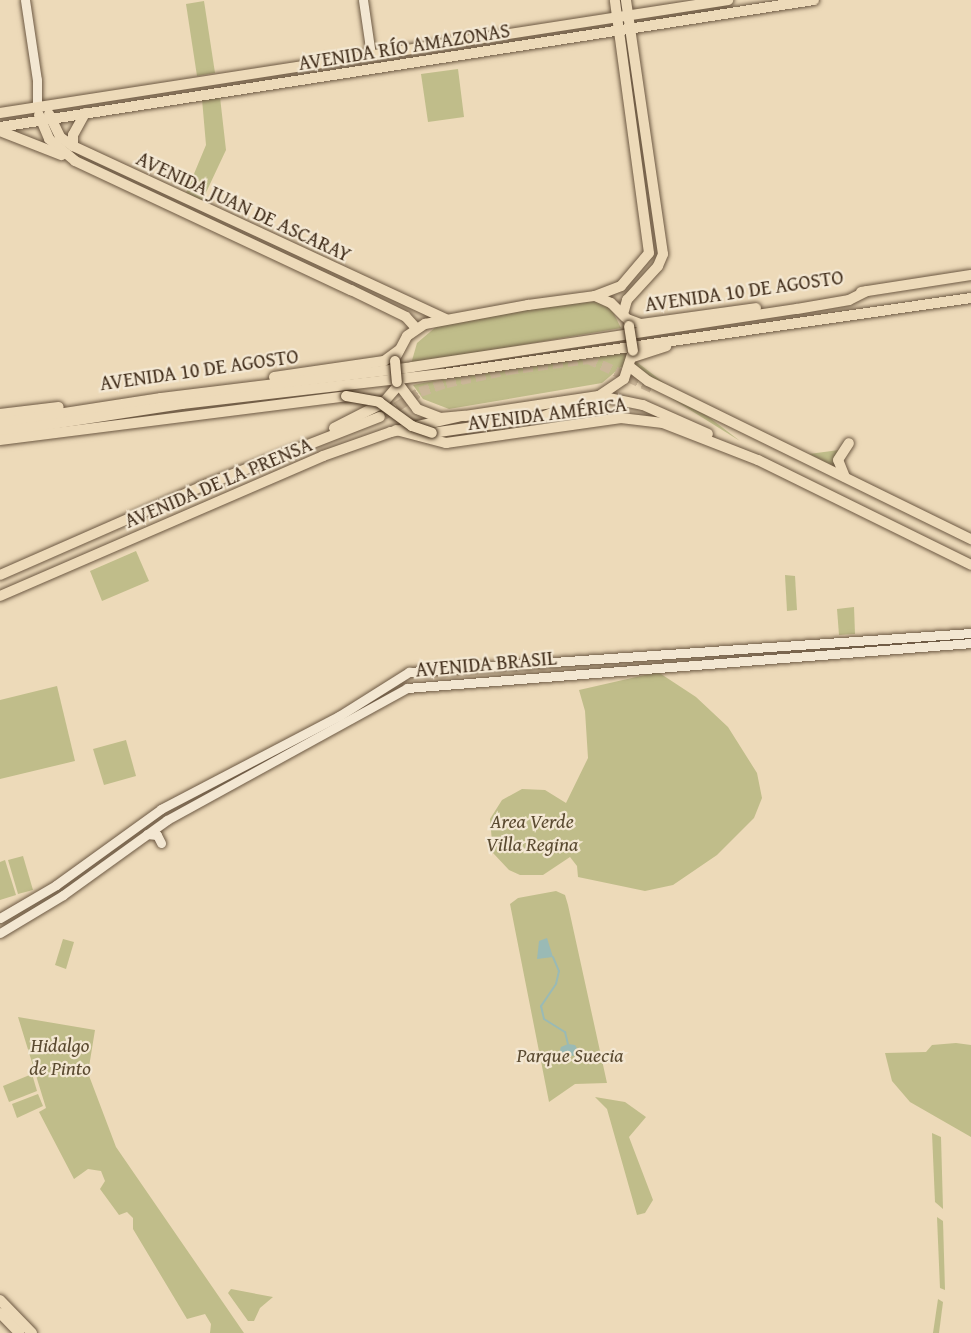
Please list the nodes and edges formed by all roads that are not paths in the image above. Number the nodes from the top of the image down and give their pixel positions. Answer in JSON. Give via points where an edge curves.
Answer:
{"nodes":[{"id":1,"x":25,"y":0,"type":"edge"},
{"id":2,"x":363,"y":0,"type":"edge"},
{"id":3,"x":615,"y":0,"type":"edge"},
{"id":4,"x":626,"y":0,"type":"edge"},
{"id":5,"x":728,"y":0,"type":"edge"},
{"id":6,"x":813,"y":0,"type":"edge"},
{"id":7,"x":628,"y":14,"type":"junction"},
{"id":8,"x":617,"y":16,"type":"junction"},
{"id":9,"x":630,"y":27,"type":"junction"},
{"id":10,"x":619,"y":29,"type":"junction"},
{"id":11,"x":371,"y":55,"type":"junction"},
{"id":12,"x":42,"y":106,"type":"junction"},
{"id":13,"x":0,"y":113,"type":"edge"},
{"id":14,"x":85,"y":114,"type":"junction"},
{"id":15,"x":45,"y":120,"type":"junction"},
{"id":16,"x":0,"y":129,"type":"edge"},
{"id":17,"x":73,"y":146,"type":"junction"},
{"id":18,"x":75,"y":161,"type":"junction"},
{"id":19,"x":971,"y":275,"type":"edge"},
{"id":20,"x":867,"y":291,"type":"junction"},
{"id":21,"x":595,"y":296,"type":"junction"},
{"id":22,"x":971,"y":298,"type":"edge"},
{"id":23,"x":867,"y":312,"type":"junction"},
{"id":24,"x":446,"y":319,"type":"junction"},
{"id":25,"x":626,"y":320,"type":"junction"},
{"id":26,"x":416,"y":328,"type":"junction"},
{"id":27,"x":397,"y":356,"type":"junction"},
{"id":28,"x":632,"y":358,"type":"junction"},
{"id":29,"x":397,"y":384,"type":"junction"},
{"id":30,"x":599,"y":396,"type":"junction"},
{"id":31,"x":582,"y":400,"type":"junction"},
{"id":32,"x":182,"y":404,"type":"junction"},
{"id":33,"x":217,"y":410,"type":"junction"},
{"id":34,"x":0,"y":414,"type":"edge"},
{"id":35,"x":380,"y":417,"type":"tunnel mouth"},
{"id":36,"x":457,"y":417,"type":"junction"},
{"id":37,"x":0,"y":423,"type":"edge"},
{"id":38,"x":725,"y":423,"type":"dead end"},
{"id":39,"x":396,"y":430,"type":"junction"},
{"id":40,"x":0,"y":432,"type":"edge"},
{"id":41,"x":0,"y":440,"type":"edge"},
{"id":42,"x":849,"y":443,"type":"dead end"},
{"id":43,"x":734,"y":451,"type":"junction"},
{"id":44,"x":793,"y":452,"type":"junction"},
{"id":45,"x":845,"y":477,"type":"junction"},
{"id":46,"x":213,"y":482,"type":"junction"},
{"id":47,"x":971,"y":539,"type":"edge"},
{"id":48,"x":971,"y":565,"type":"edge"},
{"id":49,"x":0,"y":575,"type":"edge"},
{"id":50,"x":0,"y":596,"type":"edge"},
{"id":51,"x":971,"y":633,"type":"edge"},
{"id":52,"x":971,"y":643,"type":"edge"},
{"id":53,"x":147,"y":834,"type":"junction"},
{"id":54,"x":161,"y":843,"type":"dead end"},
{"id":55,"x":0,"y":918,"type":"edge"},
{"id":56,"x":0,"y":933,"type":"edge"},
{"id":57,"x":0,"y":1300,"type":"edge"},
{"id":58,"x":0,"y":1313,"type":"edge"},
{"id":59,"x":20,"y":1333,"type":"edge"},
{"id":60,"x":32,"y":1333,"type":"edge"}],
"edges":[{"from":1,"to":12,"type":"street"},
{"from":2,"to":11,"type":"street"},
{"from":3,"to":8,"type":"main road"},
{"from":4,"to":7,"type":"main road"},
{"from":5,"to":7,"type":"main road","name":"AVENIDA RÍO AMAZONAS"},
{"from":6,"to":9,"type":"main road","name":"AVENIDA RÍO AMAZONAS"},
{"from":7,"to":8,"type":"main road","name":"AVENIDA RÍO AMAZONAS"},
{"from":7,"to":9,"type":"main road"},
{"from":8,"to":10,"type":"main road"},
{"from":8,"to":11,"type":"main road","name":"AVENIDA RÍO AMAZONAS"},
{"from":9,"to":10,"type":"main road","name":"AVENIDA RÍO AMAZONAS"},
{"from":9,"to":25,"type":"main road","via":[[663,254],[658,266],[627,300]]},
{"from":10,"to":14,"type":"main road","name":"AVENIDA RÍO AMAZONAS"},
{"from":10,"to":21,"type":"main road","via":[[650,253],[621,286]]},
{"from":11,"to":12,"type":"main road","name":"AVENIDA RÍO AMAZONAS"},
{"from":12,"to":13,"type":"main road","name":"AVENIDA RÍO AMAZONAS"},
{"from":12,"to":15,"type":"main road","name":"AVENIDA JUAN DE ASCARAY"},
{"from":14,"to":15,"type":"main road","name":"AVENIDA RÍO AMAZONAS"},
{"from":14,"to":17,"type":"main road","via":[[73,135]]},
{"from":15,"to":16,"type":"main road","name":"AVENIDA RÍO AMAZONAS"},
{"from":15,"to":17,"type":"main road","name":"AVENIDA JUAN DE ASCARAY"},
{"from":15,"to":18,"type":"main road","name":"AVENIDA JUAN DE ASCARAY","via":[[49,139]]},
{"from":16,"to":18,"type":"main road"},
{"from":17,"to":24,"type":"main road","name":"AVENIDA JUAN DE ASCARAY"},
{"from":18,"to":26,"type":"main road","name":"AVENIDA JUAN DE ASCARAY","via":[[351,290],[406,317]]},
{"from":19,"to":20,"type":"main road","name":"AVENIDA 10 DE AGOSTO"},
{"from":20,"to":25,"type":"main road","name":"AVENIDA 10 DE AGOSTO","via":[[641,324]]},
{"from":20,"to":37,"type":"main road","name":"AVENIDA 10 DE AGOSTO","via":[[849,300],[785,311],[412,368],[161,398]]},
{"from":21,"to":24,"type":"main road"},
{"from":21,"to":25,"type":"main road","name":"AVENIDA 10 DE AGOSTO","via":[[611,303]]},
{"from":22,"to":23,"type":"main road","name":"AVENIDA 10 DE AGOSTO"},
{"from":23,"to":28,"type":"main road","name":"AVENIDA 10 DE AGOSTO","via":[[846,320],[690,341]]},
{"from":23,"to":32,"type":"main road","name":"AVENIDA 10 DE AGOSTO","via":[[443,374]]},
{"from":24,"to":26,"type":"main road"},
{"from":25,"to":28,"type":"main road","name":"AVENIDA 10 DE AGOSTO","bridge":true},
{"from":26,"to":27,"type":"main road"},
{"from":27,"to":29,"type":"main road","bridge":true},
{"from":27,"to":34,"type":"main road","name":"AVENIDA 10 DE AGOSTO","via":[[384,361]]},
{"from":28,"to":30,"type":"main road","via":[[620,384]]},
{"from":28,"to":44,"type":"main road","name":"AVENIDA AMÉRICA","via":[[648,381]]},
{"from":29,"to":36,"type":"main road","via":[[417,409],[435,417]]},
{"from":29,"to":46,"type":"main road","name":"AVENIDA DE LA PRENSA","via":[[390,398],[368,412]]},
{"from":30,"to":31,"type":"main road"},
{"from":30,"to":43,"type":"main road","name":"AVENIDA AMÉRICA","via":[[643,405],[701,430]]},
{"from":31,"to":33,"type":"main road","bridge":true,"via":[[542,417],[432,433],[412,426],[379,402],[345,396]]},
{"from":31,"to":36,"type":"main road"},
{"from":32,"to":33,"type":"main road"},
{"from":32,"to":40,"type":"main road","name":"AVENIDA 10 DE AGOSTO"},
{"from":33,"to":41,"type":"main road"},
{"from":35,"to":46,"type":"main road","name":"AVENIDA DE LA PRENSA"},
{"from":36,"to":39,"type":"main road","name":"AVENIDA DE LA PRENSA"},
{"from":38,"to":44,"type":"main road","name":"AVENIDA AMÉRICA","via":[[770,446]]},
{"from":39,"to":43,"type":"main road","name":"AVENIDA AMÉRICA","via":[[446,443],[621,418],[663,423]]},
{"from":39,"to":50,"type":"main road","name":"AVENIDA DE LA PRENSA","via":[[323,456]]},
{"from":42,"to":45,"type":"main road","via":[[838,460]]},
{"from":43,"to":48,"type":"main road","name":"AVENIDA AMÉRICA"},
{"from":44,"to":45,"type":"main road","name":"AVENIDA AMÉRICA"},
{"from":45,"to":47,"type":"main road","name":"AVENIDA AMÉRICA"},
{"from":46,"to":49,"type":"main road","name":"AVENIDA DE LA PRENSA"},
{"from":51,"to":55,"type":"street","name":"AVENIDA BRASIL","via":[[409,672],[339,716],[161,809],[56,885]]},
{"from":52,"to":53,"type":"street","name":"AVENIDA BRASIL","via":[[407,688]]},
{"from":53,"to":54,"type":"street","via":[[157,835]]},
{"from":53,"to":56,"type":"street","name":"AVENIDA BRASIL"},
{"from":57,"to":60,"type":"main road","via":[[13,1309]]},
{"from":58,"to":59,"type":"main road"}]}
